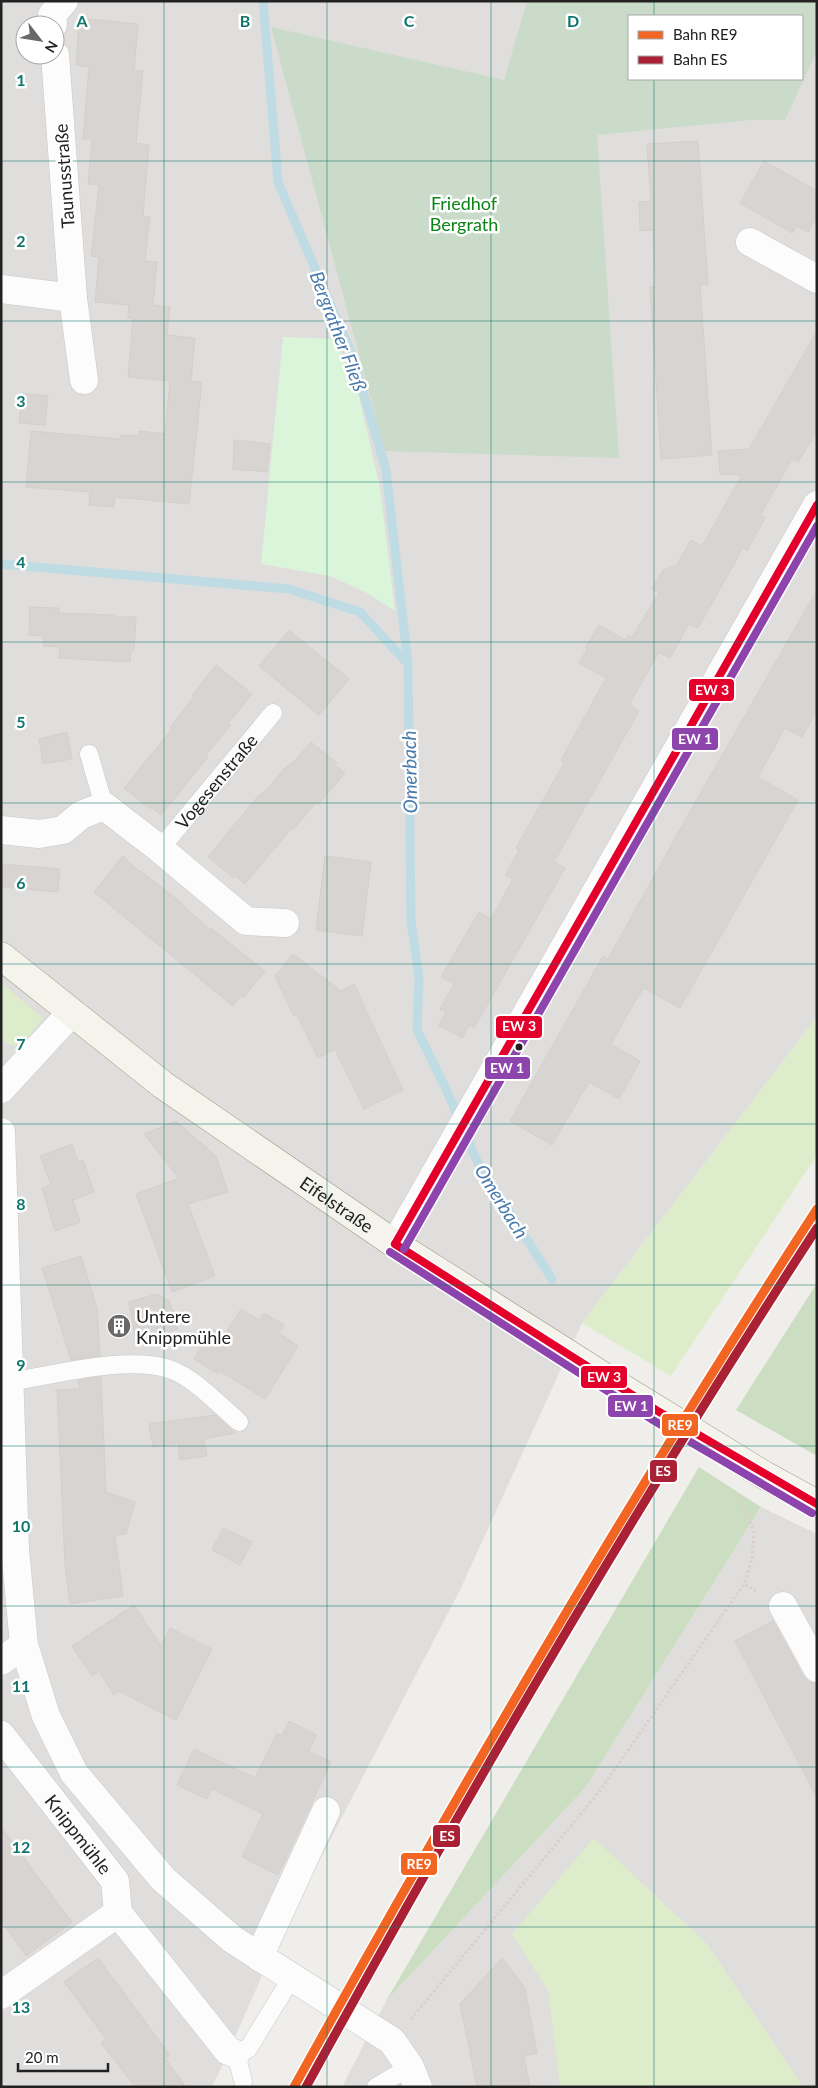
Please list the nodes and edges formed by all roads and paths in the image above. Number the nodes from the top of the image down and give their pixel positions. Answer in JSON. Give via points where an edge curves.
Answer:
{"nodes":[{"id":1,"x":64,"y":1,"type":"edge"},
{"id":2,"x":52,"y":15,"type":"edge"},
{"id":3,"x":56,"y":65,"type":"edge"},
{"id":4,"x":750,"y":242,"type":"dead end"},
{"id":5,"x":817,"y":279,"type":"edge"},
{"id":6,"x":1,"y":288,"type":"edge"},
{"id":7,"x":73,"y":298,"type":"junction"},
{"id":8,"x":84,"y":380,"type":"dead end"},
{"id":9,"x":817,"y":505,"type":"edge"},
{"id":10,"x":273,"y":714,"type":"dead end"},
{"id":11,"x":88,"y":754,"type":"dead end"},
{"id":12,"x":104,"y":806,"type":"junction"},
{"id":13,"x":1,"y":830,"type":"edge"},
{"id":14,"x":160,"y":849,"type":"junction"},
{"id":15,"x":285,"y":923,"type":"dead end"},
{"id":16,"x":1,"y":956,"type":"edge"},
{"id":17,"x":71,"y":1013,"type":"junction"},
{"id":18,"x":1,"y":1089,"type":"edge"},
{"id":19,"x":1,"y":1132,"type":"edge"},
{"id":20,"x":395,"y":1244,"type":"junction"},
{"id":21,"x":4,"y":1276,"type":"edge"},
{"id":22,"x":10,"y":1382,"type":"junction"},
{"id":23,"x":239,"y":1422,"type":"dead end"},
{"id":24,"x":736,"y":1491,"type":"dead end"},
{"id":25,"x":817,"y":1504,"type":"edge"},
{"id":26,"x":744,"y":1584,"type":"junction"},
{"id":27,"x":782,"y":1606,"type":"joint"},
{"id":28,"x":24,"y":1645,"type":"junction"},
{"id":29,"x":1,"y":1661,"type":"edge"},
{"id":30,"x":817,"y":1668,"type":"edge"},
{"id":31,"x":1,"y":1735,"type":"edge"},
{"id":32,"x":326,"y":1811,"type":"dead end"},
{"id":33,"x":118,"y":1912,"type":"junction"},
{"id":34,"x":259,"y":1957,"type":"junction"},
{"id":35,"x":292,"y":1977,"type":"junction"},
{"id":36,"x":1,"y":1994,"type":"edge"},
{"id":37,"x":392,"y":2041,"type":"junction"},
{"id":38,"x":236,"y":2054,"type":"junction"},
{"id":39,"x":414,"y":2077,"type":"edge"},
{"id":40,"x":243,"y":2081,"type":"dead end"},
{"id":41,"x":376,"y":2087,"type":"edge"}],
"edges":[{"from":1,"to":2,"type":"street"},
{"from":3,"to":7,"type":"street","name":"Taunusstraße"},
{"from":4,"to":5,"type":"street"},
{"from":6,"to":7,"type":"street"},
{"from":7,"to":8,"type":"street","name":"Taunusstraße"},
{"from":9,"to":20,"type":"street"},
{"from":10,"to":14,"type":"lane","name":"Vogesenstraße"},
{"from":11,"to":12,"type":"lane"},
{"from":12,"to":13,"type":"street","via":[[82,814],[63,830],[39,834]]},
{"from":12,"to":14,"type":"street"},
{"from":14,"to":15,"type":"street","via":[[246,921]]},
{"from":16,"to":17,"type":"main road","name":"Eifelstraße"},
{"from":17,"to":18,"type":"street"},
{"from":17,"to":20,"type":"main road","name":"Eifelstraße","via":[[164,1085]]},
{"from":19,"to":21,"type":"street","name":"Knippmühle"},
{"from":20,"to":25,"type":"main road","name":"Eifelstraße","via":[[588,1367]]},
{"from":21,"to":22,"type":"street","name":"Knippmühle"},
{"from":22,"to":23,"type":"lane","via":[[111,1366],[149,1365],[170,1369],[196,1385]]},
{"from":22,"to":28,"type":"street","name":"Knippmühle","via":[[15,1549]]},
{"from":24,"to":26,"type":"path","via":[[754,1533],[752,1560]]},
{"from":26,"to":27,"type":"path"},
{"from":26,"to":37,"type":"path","via":[[599,1792]]},
{"from":27,"to":30,"type":"street"},
{"from":28,"to":29,"type":"street"},
{"from":28,"to":34,"type":"street","name":"Knippmühle","via":[[46,1716],[74,1773],[163,1879],[232,1939]]},
{"from":31,"to":33,"type":"street","name":"Knippmühle","via":[[115,1881]]},
{"from":32,"to":34,"type":"street"},
{"from":33,"to":36,"type":"street"},
{"from":33,"to":38,"type":"street","via":[[228,2051]]},
{"from":34,"to":35,"type":"street","name":"Knippmühle"},
{"from":35,"to":37,"type":"street","name":"Knippmühle"},
{"from":35,"to":38,"type":"lane","via":[[248,2049]]},
{"from":37,"to":39,"type":"street"},
{"from":38,"to":40,"type":"lane"},
{"from":39,"to":41,"type":"lane"}]}
